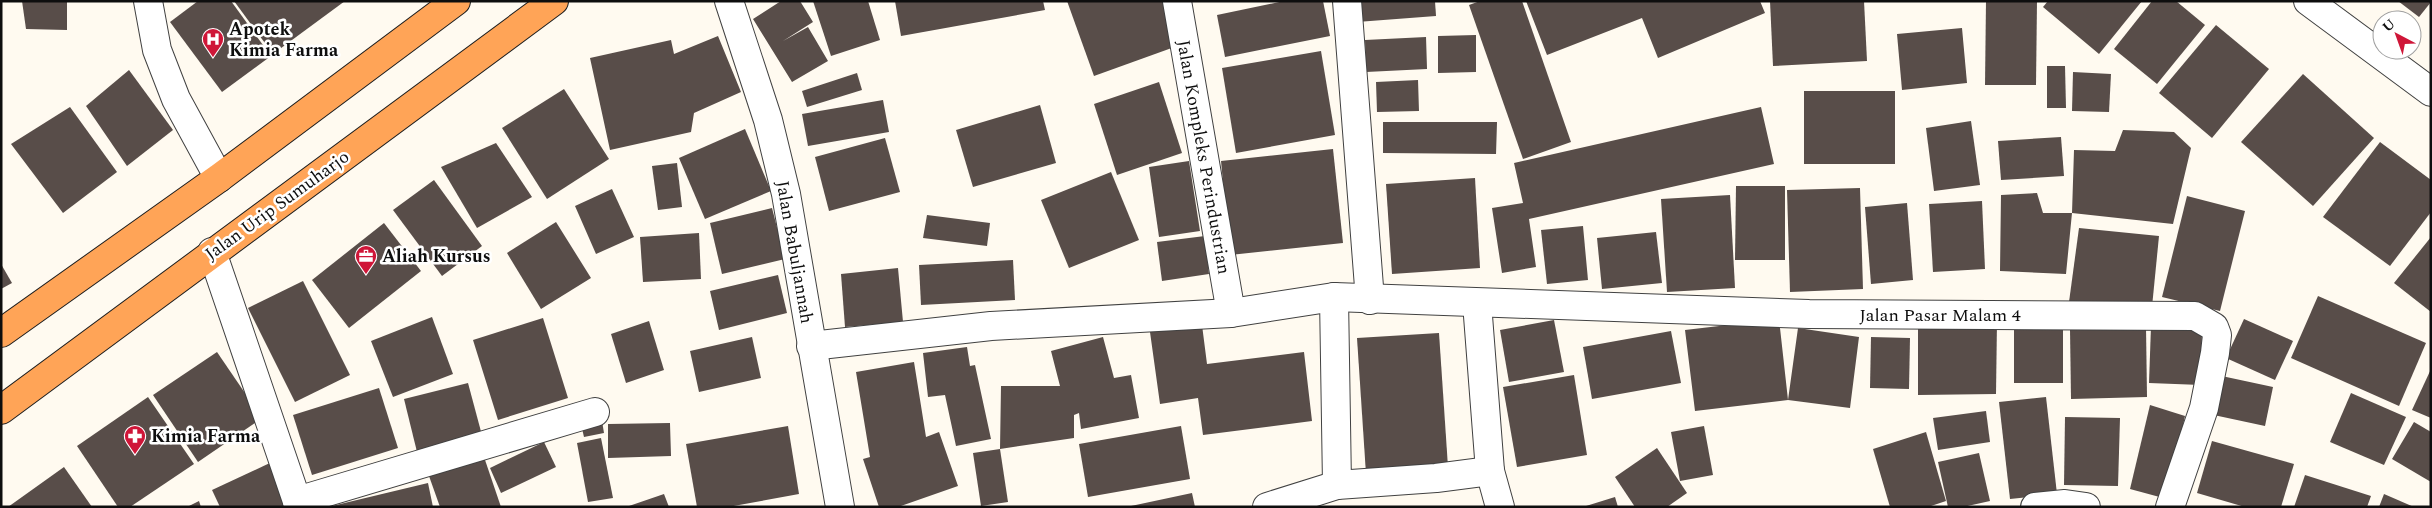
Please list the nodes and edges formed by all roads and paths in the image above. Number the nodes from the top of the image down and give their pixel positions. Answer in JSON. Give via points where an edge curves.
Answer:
{"nodes":[{"id":1,"x":148,"y":1,"type":"edge"},
{"id":2,"x":456,"y":1,"type":"edge"},
{"id":3,"x":554,"y":1,"type":"edge"},
{"id":4,"x":729,"y":1,"type":"edge"},
{"id":5,"x":1177,"y":1,"type":"edge"},
{"id":6,"x":1347,"y":1,"type":"edge"},
{"id":7,"x":2308,"y":1,"type":"edge"},
{"id":8,"x":2431,"y":92,"type":"edge"},
{"id":9,"x":219,"y":178,"type":"junction"},
{"id":10,"x":212,"y":252,"type":"junction"},
{"id":11,"x":1334,"y":297,"type":"junction"},
{"id":12,"x":1370,"y":300,"type":"junction"},
{"id":13,"x":1477,"y":303,"type":"junction"},
{"id":14,"x":1231,"y":312,"type":"junction"},
{"id":15,"x":1,"y":333,"type":"edge"},
{"id":16,"x":811,"y":346,"type":"junction"},
{"id":17,"x":1,"y":410,"type":"edge"},
{"id":18,"x":595,"y":412,"type":"dead end"},
{"id":19,"x":1490,"y":471,"type":"junction"},
{"id":20,"x":1337,"y":484,"type":"junction"},
{"id":21,"x":298,"y":504,"type":"edge"},
{"id":22,"x":840,"y":507,"type":"edge"},
{"id":23,"x":1267,"y":507,"type":"edge"},
{"id":24,"x":1500,"y":507,"type":"edge"},
{"id":25,"x":2035,"y":507,"type":"edge"},
{"id":26,"x":2086,"y":507,"type":"edge"},
{"id":27,"x":2170,"y":507,"type":"edge"}],
"edges":[{"from":1,"to":9,"type":"street","via":[[157,50],[176,100]]},
{"from":2,"to":9,"type":"highway"},
{"from":3,"to":10,"type":"highway","name":"Jalan Urip Sumuharjo"},
{"from":4,"to":16,"type":"street","name":"Jalan Babuljannah","via":[[768,120],[786,194]]},
{"from":5,"to":14,"type":"street","name":"Jalan Kompleks Perindustrian"},
{"from":6,"to":12,"type":"street"},
{"from":7,"to":8,"type":"street"},
{"from":9,"to":15,"type":"highway"},
{"from":10,"to":17,"type":"highway","name":"Jalan Urip Sumuharjo"},
{"from":10,"to":21,"type":"street"},
{"from":11,"to":12,"type":"street"},
{"from":11,"to":14,"type":"street"},
{"from":11,"to":20,"type":"street"},
{"from":12,"to":13,"type":"street"},
{"from":13,"to":19,"type":"street"},
{"from":13,"to":27,"type":"street","name":"Jalan Pasar Malam 4","via":[[1809,314],[2195,316],[2214,327],[2217,335],[2215,353],[2204,408]]},
{"from":14,"to":16,"type":"street","via":[[992,326]]},
{"from":16,"to":22,"type":"street","name":"Jalan Babuljannah"},
{"from":18,"to":21,"type":"street"},
{"from":19,"to":20,"type":"street"},
{"from":19,"to":24,"type":"street"},
{"from":20,"to":23,"type":"street"},
{"from":25,"to":26,"type":"street","via":[[2065,504]]}]}
